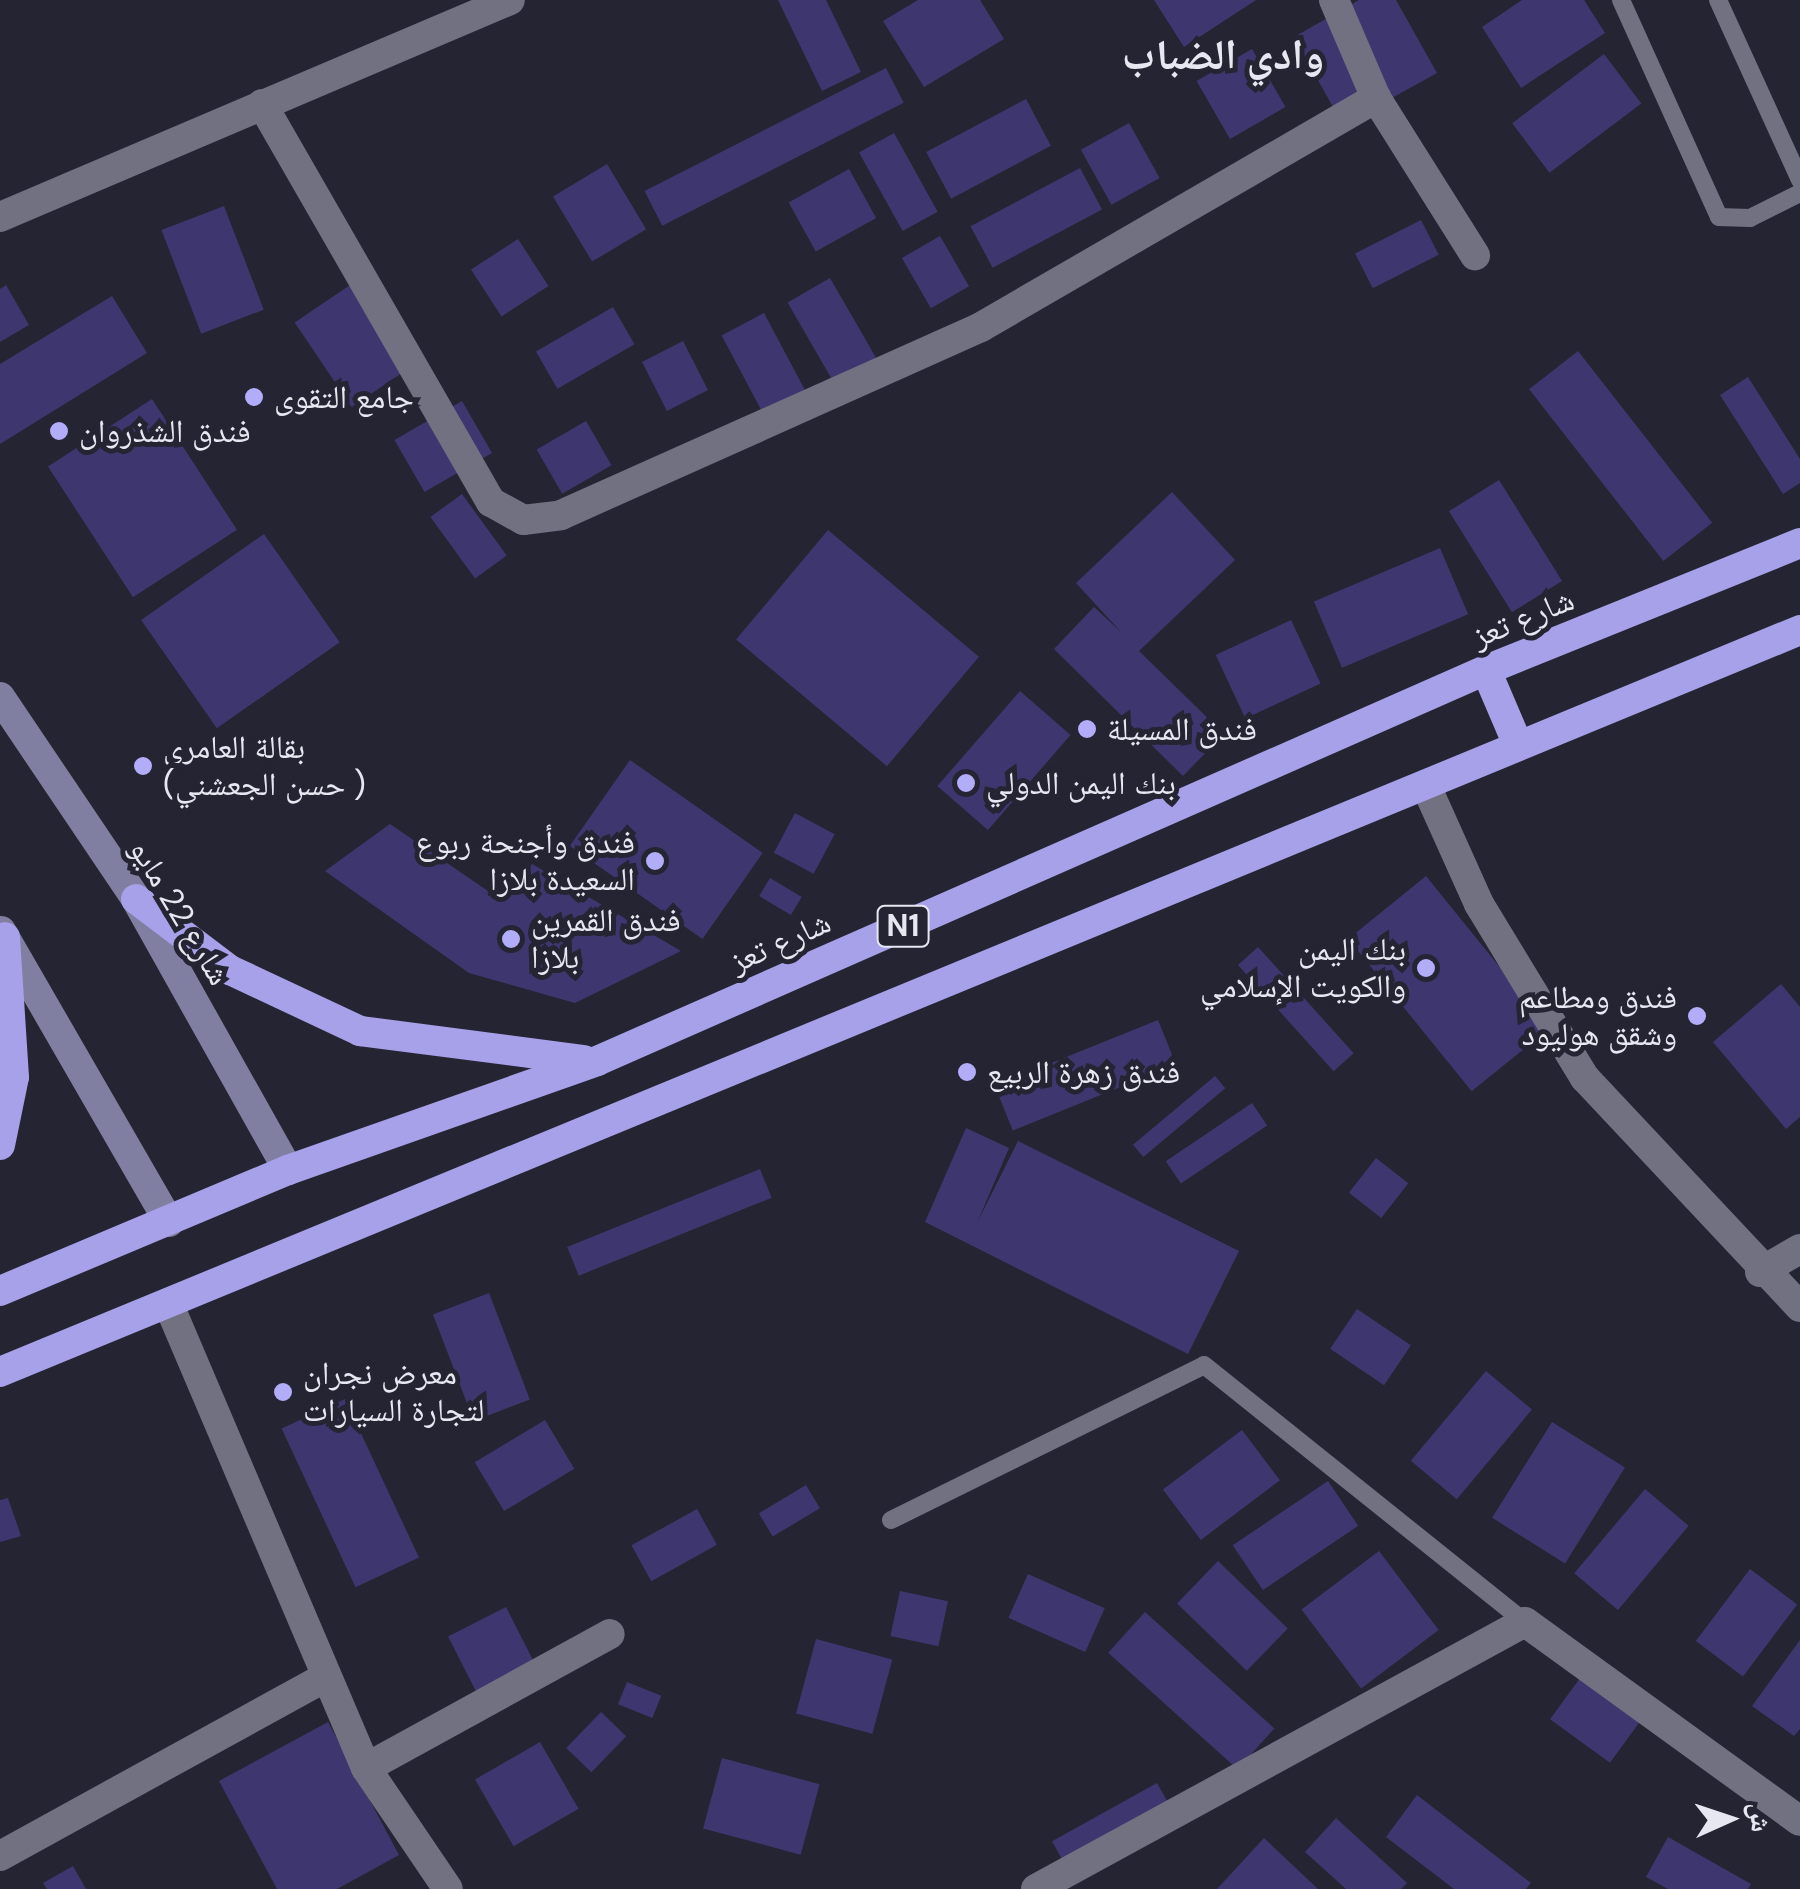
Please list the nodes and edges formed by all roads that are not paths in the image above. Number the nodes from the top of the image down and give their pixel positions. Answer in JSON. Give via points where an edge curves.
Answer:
{"nodes":[{"id":1,"x":510,"y":0,"type":"edge"},
{"id":2,"x":1334,"y":0,"type":"edge"},
{"id":3,"x":1621,"y":0,"type":"edge"},
{"id":4,"x":1718,"y":0,"type":"edge"},
{"id":5,"x":1376,"y":98,"type":"junction"},
{"id":6,"x":262,"y":104,"type":"junction"},
{"id":7,"x":1800,"y":180,"type":"edge"},
{"id":8,"x":1800,"y":193,"type":"edge"},
{"id":9,"x":0,"y":217,"type":"edge"},
{"id":10,"x":1474,"y":255,"type":"dead end"},
{"id":11,"x":1800,"y":544,"type":"edge"},
{"id":12,"x":1800,"y":630,"type":"edge"},
{"id":13,"x":1486,"y":670,"type":"junction"},
{"id":14,"x":0,"y":697,"type":"edge"},
{"id":15,"x":1518,"y":744,"type":"junction"},
{"id":16,"x":1426,"y":786,"type":"junction"},
{"id":17,"x":136,"y":899,"type":"junction"},
{"id":18,"x":2,"y":933,"type":"edge"},
{"id":19,"x":596,"y":1061,"type":"junction"},
{"id":20,"x":0,"y":1145,"type":"edge"},
{"id":21,"x":288,"y":1170,"type":"junction"},
{"id":22,"x":169,"y":1222,"type":"junction"},
{"id":23,"x":1800,"y":1249,"type":"edge"},
{"id":24,"x":1760,"y":1272,"type":"junction"},
{"id":25,"x":0,"y":1291,"type":"edge"},
{"id":26,"x":168,"y":1303,"type":"junction"},
{"id":27,"x":1800,"y":1307,"type":"edge"},
{"id":28,"x":0,"y":1372,"type":"edge"},
{"id":29,"x":890,"y":1520,"type":"dead end"},
{"id":30,"x":1525,"y":1622,"type":"junction"},
{"id":31,"x":610,"y":1634,"type":"dead end"},
{"id":32,"x":326,"y":1677,"type":"junction"},
{"id":33,"x":366,"y":1768,"type":"junction"},
{"id":34,"x":1800,"y":1821,"type":"edge"},
{"id":35,"x":0,"y":1856,"type":"edge"},
{"id":36,"x":448,"y":1889,"type":"edge"},
{"id":37,"x":1036,"y":1889,"type":"edge"}],
"edges":[{"from":1,"to":6,"type":"street"},
{"from":2,"to":5,"type":"street"},
{"from":3,"to":8,"type":"lane","via":[[1719,217],[1750,218]]},
{"from":4,"to":7,"type":"lane"},
{"from":5,"to":6,"type":"street","via":[[981,328],[561,515],[523,520],[492,502]]},
{"from":5,"to":10,"type":"street"},
{"from":6,"to":9,"type":"street"},
{"from":11,"to":13,"type":"highway","name":"شارع تعز","number":"N1"},
{"from":12,"to":15,"type":"highway","number":"N1"},
{"from":13,"to":15,"type":"highway"},
{"from":13,"to":19,"type":"highway","name":"شارع تعز","number":"N1"},
{"from":14,"to":17,"type":"main road","name":"شارع 22 مايو"},
{"from":15,"to":16,"type":"highway","number":"N1"},
{"from":16,"to":24,"type":"street","via":[[1480,904],[1585,1078]]},
{"from":16,"to":26,"type":"highway","number":"N1"},
{"from":17,"to":19,"type":"highway","via":[[230,970],[360,1031],[494,1055]]},
{"from":17,"to":21,"type":"main road","name":"شارع 22 مايو"},
{"from":18,"to":20,"type":"highway","via":[[14,1077]]},
{"from":18,"to":22,"type":"main road"},
{"from":19,"to":21,"type":"highway","name":"شارع تعز","number":"N1"},
{"from":21,"to":22,"type":"highway","name":"شارع تعز","number":"N1"},
{"from":22,"to":25,"type":"highway","name":"شارع تعز","number":"N1"},
{"from":23,"to":24,"type":"street"},
{"from":24,"to":27,"type":"street"},
{"from":26,"to":28,"type":"highway","number":"N1"},
{"from":26,"to":32,"type":"street"},
{"from":29,"to":30,"type":"lane","via":[[1204,1365]]},
{"from":30,"to":34,"type":"street"},
{"from":30,"to":37,"type":"street"},
{"from":31,"to":33,"type":"street"},
{"from":32,"to":33,"type":"street"},
{"from":32,"to":35,"type":"street"},
{"from":33,"to":36,"type":"street"}]}
